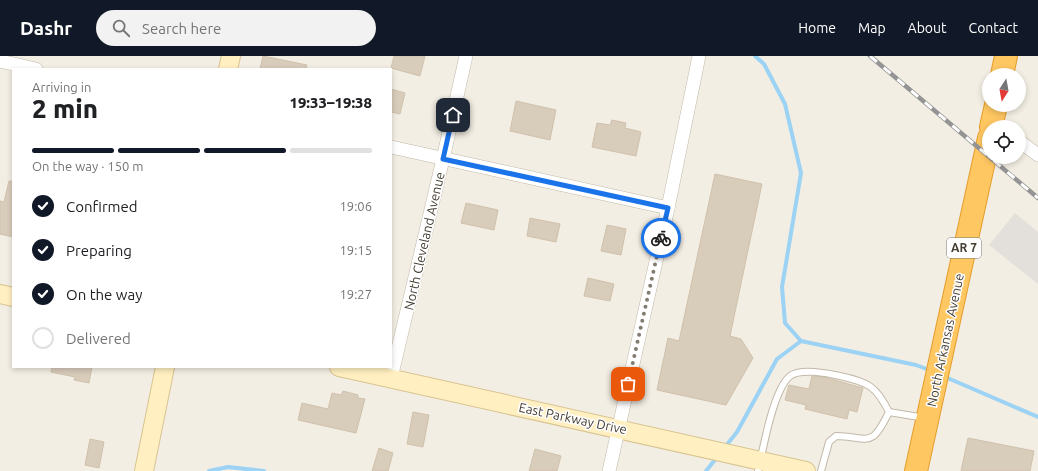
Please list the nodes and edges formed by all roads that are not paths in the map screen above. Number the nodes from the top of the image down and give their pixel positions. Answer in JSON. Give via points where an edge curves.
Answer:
{"nodes":[{"id":1,"x":231,"y":56,"type":"edge"},
{"id":2,"x":466,"y":56,"type":"edge"},
{"id":3,"x":699,"y":56,"type":"edge"},
{"id":4,"x":1006,"y":56,"type":"edge"},
{"id":5,"x":0,"y":61,"type":"edge"},
{"id":6,"x":32,"y":68,"type":"edge"},
{"id":7,"x":228,"y":68,"type":"edge"},
{"id":8,"x":1003,"y":68,"type":"edge"},
{"id":9,"x":1026,"y":146,"type":"edge"},
{"id":10,"x":392,"y":147,"type":"edge"},
{"id":11,"x":1038,"y":154,"type":"edge"},
{"id":12,"x":443,"y":159,"type":"junction"},
{"id":13,"x":984,"y":164,"type":"edge"},
{"id":14,"x":668,"y":208,"type":"junction"},
{"id":15,"x":0,"y":294,"type":"edge"},
{"id":16,"x":12,"y":297,"type":"edge"},
{"id":17,"x":165,"y":368,"type":"edge"},
{"id":18,"x":344,"y":368,"type":"edge"},
{"id":19,"x":391,"y":378,"type":"junction"},
{"id":20,"x":889,"y":412,"type":"junction"},
{"id":21,"x":928,"y":418,"type":"junction"},
{"id":22,"x":618,"y":428,"type":"junction"},
{"id":23,"x":759,"y":466,"type":"edge"},
{"id":24,"x":144,"y":471,"type":"edge"},
{"id":25,"x":609,"y":471,"type":"edge"},
{"id":26,"x":806,"y":471,"type":"edge"},
{"id":27,"x":821,"y":471,"type":"edge"},
{"id":28,"x":916,"y":471,"type":"edge"}],
"edges":[{"from":1,"to":7,"type":"main road"},
{"from":2,"to":12,"type":"street","name":"North Cleveland Avenue"},
{"from":3,"to":14,"type":"street"},
{"from":4,"to":8,"type":"highway"},
{"from":5,"to":6,"type":"street"},
{"from":9,"to":11,"type":"street"},
{"from":10,"to":12,"type":"street"},
{"from":12,"to":14,"type":"street"},
{"from":12,"to":19,"type":"street","name":"North Cleveland Avenue"},
{"from":13,"to":21,"type":"highway","name":"North Arkansas Avenue","number":"AR 7"},
{"from":14,"to":22,"type":"street"},
{"from":15,"to":16,"type":"main road"},
{"from":17,"to":24,"type":"main road"},
{"from":18,"to":19,"type":"main road","name":"East Parkway Drive"},
{"from":19,"to":22,"type":"main road","name":"East Parkway Drive"},
{"from":20,"to":21,"type":"lane"},
{"from":20,"to":23,"type":"lane","via":[[874,388],[862,382],[826,373],[800,372],[790,376],[783,385],[771,416]]},
{"from":20,"to":27,"type":"lane","via":[[881,428],[869,440],[836,436],[829,442]]},
{"from":21,"to":28,"type":"highway","name":"North Arkansas Avenue","number":"AR 7"},
{"from":22,"to":23,"type":"main road","name":"East Parkway Drive","via":[[737,455]]},
{"from":22,"to":25,"type":"street"},
{"from":23,"to":26,"type":"main road","name":"East Parkway Drive"}]}
